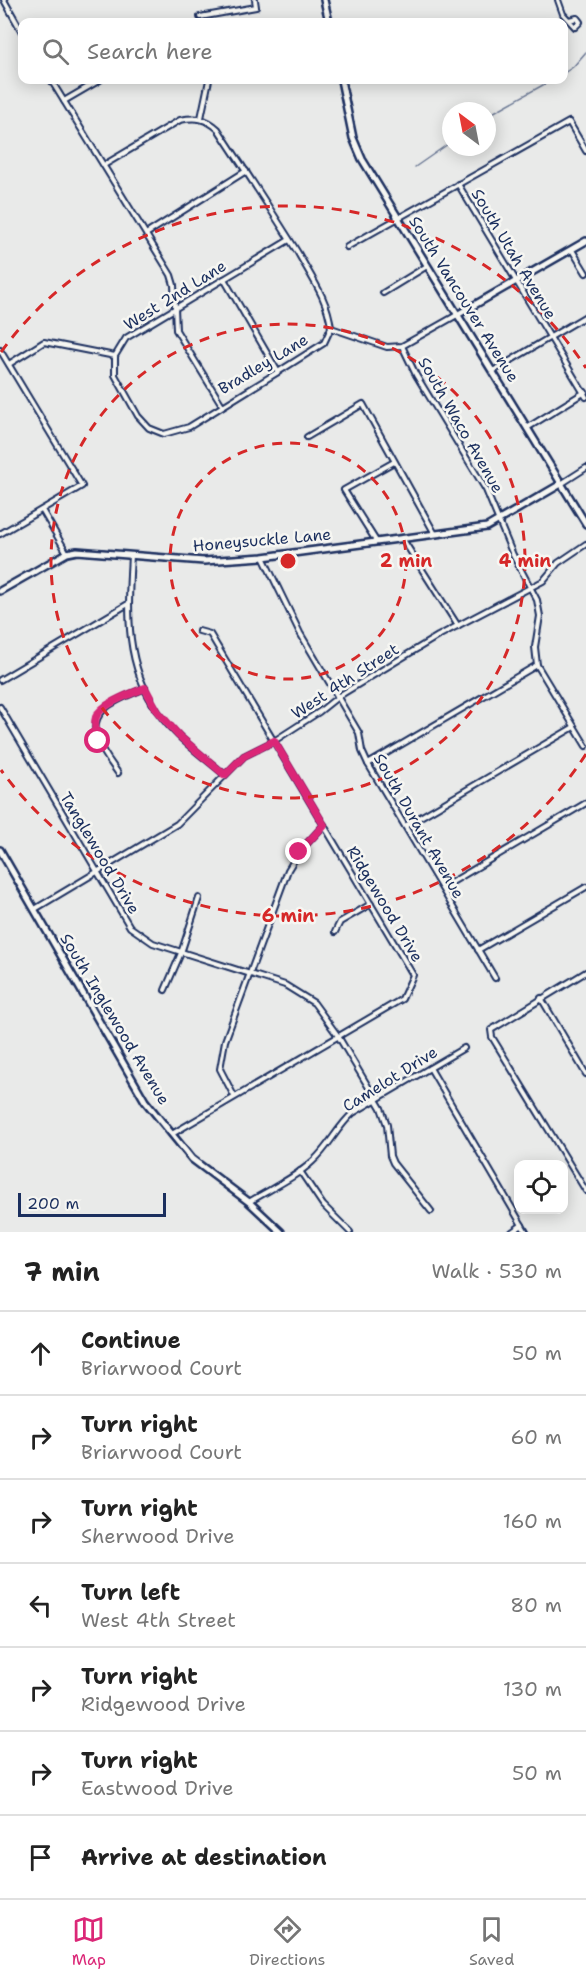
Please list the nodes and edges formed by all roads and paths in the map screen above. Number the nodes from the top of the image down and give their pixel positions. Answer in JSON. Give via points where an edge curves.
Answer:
{"nodes":[{"id":1,"x":4,"y":0,"type":"edge"},
{"id":2,"x":255,"y":0,"type":"edge"},
{"id":3,"x":324,"y":0,"type":"edge"},
{"id":4,"x":558,"y":0,"type":"edge"},
{"id":5,"x":200,"y":17,"type":"dead end"},
{"id":6,"x":328,"y":18,"type":"edge"},
{"id":7,"x":567,"y":18,"type":"edge"},
{"id":8,"x":18,"y":25,"type":"edge"},
{"id":9,"x":54,"y":84,"type":"edge"},
{"id":10,"x":93,"y":84,"type":"edge"},
{"id":11,"x":208,"y":84,"type":"edge"},
{"id":12,"x":342,"y":84,"type":"edge"},
{"id":13,"x":64,"y":100,"type":"junction"},
{"id":14,"x":201,"y":118,"type":"junction"},
{"id":15,"x":586,"y":150,"type":"edge"},
{"id":16,"x":104,"y":165,"type":"junction"},
{"id":17,"x":246,"y":171,"type":"junction"},
{"id":18,"x":458,"y":184,"type":"junction"},
{"id":19,"x":398,"y":218,"type":"junction"},
{"id":20,"x":146,"y":234,"type":"junction"},
{"id":21,"x":290,"y":240,"type":"junction"},
{"id":22,"x":586,"y":241,"type":"edge"},
{"id":23,"x":347,"y":247,"type":"dead end"},
{"id":24,"x":572,"y":250,"type":"junction"},
{"id":25,"x":427,"y":266,"type":"junction"},
{"id":26,"x":586,"y":273,"type":"edge"},
{"id":27,"x":224,"y":279,"type":"junction"},
{"id":28,"x":516,"y":283,"type":"junction"},
{"id":29,"x":383,"y":293,"type":"dead end"},
{"id":30,"x":176,"y":309,"type":"junction"},
{"id":31,"x":457,"y":315,"type":"junction"},
{"id":32,"x":586,"y":316,"type":"edge"},
{"id":33,"x":332,"y":328,"type":"junction"},
{"id":34,"x":550,"y":337,"type":"junction"},
{"id":35,"x":402,"y":346,"type":"junction"},
{"id":36,"x":0,"y":350,"type":"edge"},
{"id":37,"x":115,"y":356,"type":"junction"},
{"id":38,"x":9,"y":364,"type":"junction"},
{"id":39,"x":493,"y":371,"type":"junction"},
{"id":40,"x":278,"y":372,"type":"junction"},
{"id":41,"x":585,"y":394,"type":"edge"},
{"id":42,"x":222,"y":405,"type":"junction"},
{"id":43,"x":527,"y":428,"type":"junction"},
{"id":44,"x":307,"y":437,"type":"dead end"},
{"id":45,"x":394,"y":462,"type":"junction"},
{"id":46,"x":586,"y":468,"type":"edge"},
{"id":47,"x":561,"y":483,"type":"junction"},
{"id":48,"x":42,"y":510,"type":"junction"},
{"id":49,"x":499,"y":520,"type":"junction"},
{"id":50,"x":586,"y":524,"type":"edge"},
{"id":51,"x":1,"y":531,"type":"edge"},
{"id":52,"x":436,"y":534,"type":"junction"},
{"id":53,"x":402,"y":538,"type":"junction"},
{"id":54,"x":376,"y":541,"type":"junction"},
{"id":55,"x":586,"y":544,"type":"edge"},
{"id":56,"x":67,"y":553,"type":"junction"},
{"id":57,"x":131,"y":555,"type":"junction"},
{"id":58,"x":263,"y":556,"type":"junction"},
{"id":59,"x":530,"y":588,"type":"junction"},
{"id":60,"x":0,"y":591,"type":"edge"},
{"id":61,"x":128,"y":604,"type":"junction"},
{"id":62,"x":458,"y":627,"type":"junction"},
{"id":63,"x":199,"y":631,"type":"dead end"},
{"id":64,"x":537,"y":665,"type":"junction"},
{"id":65,"x":0,"y":680,"type":"edge"},
{"id":66,"x":145,"y":688,"type":"junction"},
{"id":67,"x":339,"y":696,"type":"junction"},
{"id":68,"x":0,"y":707,"type":"edge"},
{"id":69,"x":574,"y":727,"type":"junction"},
{"id":70,"x":274,"y":741,"type":"junction"},
{"id":71,"x":586,"y":746,"type":"edge"},
{"id":72,"x":368,"y":764,"type":"junction"},
{"id":73,"x":118,"y":773,"type":"dead end"},
{"id":74,"x":225,"y":775,"type":"junction"},
{"id":75,"x":586,"y":803,"type":"edge"},
{"id":76,"x":324,"y":825,"type":"junction"},
{"id":77,"x":405,"y":826,"type":"junction"},
{"id":78,"x":0,"y":850,"type":"edge"},
{"id":79,"x":98,"y":872,"type":"junction"},
{"id":80,"x":586,"y":886,"type":"edge"},
{"id":81,"x":442,"y":888,"type":"junction"},
{"id":82,"x":199,"y":898,"type":"dead end"},
{"id":83,"x":370,"y":904,"type":"junction"},
{"id":84,"x":34,"y":909,"type":"junction"},
{"id":85,"x":335,"y":932,"type":"dead end"},
{"id":86,"x":478,"y":950,"type":"junction"},
{"id":87,"x":181,"y":953,"type":"junction"},
{"id":88,"x":586,"y":972,"type":"edge"},
{"id":89,"x":250,"y":975,"type":"junction"},
{"id":90,"x":495,"y":978,"type":"dead end"},
{"id":91,"x":165,"y":990,"type":"dead end"},
{"id":92,"x":541,"y":998,"type":"junction"},
{"id":93,"x":338,"y":1036,"type":"junction"},
{"id":94,"x":464,"y":1048,"type":"dead end"},
{"id":95,"x":430,"y":1068,"type":"junction"},
{"id":96,"x":586,"y":1074,"type":"edge"},
{"id":97,"x":234,"y":1096,"type":"junction"},
{"id":98,"x":376,"y":1100,"type":"junction"},
{"id":99,"x":171,"y":1134,"type":"junction"},
{"id":100,"x":300,"y":1172,"type":"junction"},
{"id":101,"x":586,"y":1191,"type":"edge"},
{"id":102,"x":249,"y":1202,"type":"junction"},
{"id":103,"x":431,"y":1211,"type":"dead end"},
{"id":104,"x":522,"y":1225,"type":"junction"},
{"id":105,"x":281,"y":1232,"type":"edge"},
{"id":106,"x":350,"y":1232,"type":"edge"},
{"id":107,"x":512,"y":1232,"type":"edge"},
{"id":108,"x":526,"y":1232,"type":"edge"}],
"edges":[{"from":1,"to":8,"type":"street"},
{"from":2,"to":5,"type":"street","via":[[256,7]]},
{"from":3,"to":6,"type":"street"},
{"from":4,"to":7,"type":"street"},
{"from":9,"to":13,"type":"street"},
{"from":10,"to":13,"type":"street"},
{"from":11,"to":14,"type":"street"},
{"from":12,"to":19,"type":"street","name":"South Vancouver Avenue","via":[[353,138]]},
{"from":13,"to":16,"type":"street"},
{"from":14,"to":16,"type":"street","via":[[180,120]]},
{"from":14,"to":17,"type":"street","via":[[218,129]]},
{"from":15,"to":18,"type":"street","via":[[569,122]]},
{"from":16,"to":20,"type":"street"},
{"from":17,"to":20,"type":"street"},
{"from":17,"to":21,"type":"street"},
{"from":18,"to":19,"type":"street"},
{"from":18,"to":28,"type":"street","name":"South Utah Avenue"},
{"from":19,"to":23,"type":"street"},
{"from":19,"to":25,"type":"street","name":"South Vancouver Avenue"},
{"from":20,"to":30,"type":"street","via":[[171,275]]},
{"from":21,"to":27,"type":"street","name":"West 2nd Lane"},
{"from":21,"to":33,"type":"street","via":[[322,296]]},
{"from":22,"to":24,"type":"street"},
{"from":24,"to":26,"type":"street"},
{"from":24,"to":28,"type":"street"},
{"from":25,"to":29,"type":"street"},
{"from":25,"to":31,"type":"street","name":"South Vancouver Avenue"},
{"from":27,"to":30,"type":"street","name":"West 2nd Lane"},
{"from":27,"to":40,"type":"street"},
{"from":28,"to":31,"type":"street"},
{"from":28,"to":34,"type":"street","name":"South Utah Avenue"},
{"from":30,"to":37,"type":"street","name":"West 2nd Lane","via":[[126,338]]},
{"from":30,"to":42,"type":"street","via":[[176,330]]},
{"from":31,"to":35,"type":"street"},
{"from":31,"to":39,"type":"street","name":"South Vancouver Avenue"},
{"from":32,"to":34,"type":"street"},
{"from":33,"to":35,"type":"street","via":[[387,347]]},
{"from":33,"to":40,"type":"street","name":"Bradley Lane","via":[[324,343]]},
{"from":34,"to":39,"type":"street"},
{"from":34,"to":41,"type":"street","name":"South Utah Avenue"},
{"from":35,"to":49,"type":"street","name":"South Waco Avenue","via":[[486,490]]},
{"from":36,"to":38,"type":"street"},
{"from":37,"to":38,"type":"street","via":[[44,342]]},
{"from":37,"to":42,"type":"street","name":"Bradley Lane","via":[[115,375],[148,428],[164,434],[189,427]]},
{"from":38,"to":48,"type":"street","via":[[82,486]]},
{"from":39,"to":43,"type":"street","name":"South Vancouver Avenue"},
{"from":40,"to":42,"type":"street","name":"Bradley Lane"},
{"from":41,"to":43,"type":"street"},
{"from":43,"to":47,"type":"street","name":"South Vancouver Avenue"},
{"from":44,"to":45,"type":"street","via":[[363,404]]},
{"from":45,"to":52,"type":"street"},
{"from":45,"to":54,"type":"street","via":[[344,490]]},
{"from":46,"to":47,"type":"street"},
{"from":47,"to":49,"type":"street","name":"Honeysuckle Lane"},
{"from":47,"to":50,"type":"street","name":"South Vancouver Avenue"},
{"from":48,"to":51,"type":"street"},
{"from":48,"to":56,"type":"street"},
{"from":49,"to":52,"type":"street","name":"Honeysuckle Lane","via":[[487,526]]},
{"from":49,"to":59,"type":"street","name":"South Waco Avenue"},
{"from":52,"to":53,"type":"street","name":"Honeysuckle Lane"},
{"from":53,"to":54,"type":"street","name":"Honeysuckle Lane"},
{"from":53,"to":62,"type":"street"},
{"from":54,"to":58,"type":"street","name":"Honeysuckle Lane"},
{"from":55,"to":59,"type":"street","name":"West 4th Street"},
{"from":56,"to":57,"type":"street","name":"Honeysuckle Lane","via":[[78,550]]},
{"from":56,"to":60,"type":"street","name":"Honeysuckle Lane"},
{"from":57,"to":58,"type":"street","name":"Honeysuckle Lane","via":[[204,561]]},
{"from":57,"to":61,"type":"street"},
{"from":58,"to":67,"type":"street","name":"South Durant Avenue","via":[[300,633]]},
{"from":59,"to":62,"type":"street","name":"West 4th Street"},
{"from":59,"to":64,"type":"street","name":"South Waco Avenue","via":[[540,616],[535,647]]},
{"from":61,"to":65,"type":"street"},
{"from":61,"to":66,"type":"street","via":[[133,657]]},
{"from":62,"to":67,"type":"street","name":"West 4th Street"},
{"from":63,"to":70,"type":"street","name":"Ridgewood Drive","via":[[210,634]]},
{"from":64,"to":69,"type":"street"},
{"from":64,"to":72,"type":"street"},
{"from":66,"to":73,"type":"street","via":[[104,707],[96,717],[98,741]]},
{"from":66,"to":74,"type":"street","via":[[158,712],[179,736]]},
{"from":67,"to":70,"type":"street","name":"West 4th Street"},
{"from":67,"to":72,"type":"street","name":"South Durant Avenue","via":[[359,733]]},
{"from":68,"to":79,"type":"street","name":"Tanglewood Drive"},
{"from":69,"to":71,"type":"street"},
{"from":69,"to":77,"type":"street"},
{"from":70,"to":74,"type":"street","name":"West 4th Street","via":[[244,756]]},
{"from":70,"to":76,"type":"street","name":"Ridgewood Drive"},
{"from":72,"to":77,"type":"street","name":"South Durant Avenue"},
{"from":74,"to":79,"type":"street","name":"West 4th Street","via":[[177,824]]},
{"from":75,"to":81,"type":"street"},
{"from":76,"to":83,"type":"street","name":"Ridgewood Drive"},
{"from":76,"to":89,"type":"street","via":[[288,870]]},
{"from":77,"to":81,"type":"street","name":"South Durant Avenue"},
{"from":78,"to":84,"type":"street","name":"South Inglewood Avenue"},
{"from":79,"to":84,"type":"street","name":"West 4th Street"},
{"from":79,"to":87,"type":"street","name":"Tanglewood Drive","via":[[130,927],[153,943]]},
{"from":80,"to":86,"type":"street"},
{"from":81,"to":86,"type":"street","name":"South Durant Avenue"},
{"from":82,"to":87,"type":"street"},
{"from":83,"to":85,"type":"street","via":[[340,921]]},
{"from":83,"to":93,"type":"street","name":"Ridgewood Drive","via":[[413,975],[402,999]]},
{"from":84,"to":99,"type":"street","name":"South Inglewood Avenue","via":[[145,1101]]},
{"from":86,"to":90,"type":"street","name":"South Durant Avenue"},
{"from":87,"to":89,"type":"street","name":"Tanglewood Drive"},
{"from":87,"to":91,"type":"street"},
{"from":88,"to":92,"type":"street"},
{"from":89,"to":93,"type":"street","name":"Tanglewood Drive","via":[[285,985],[314,1003]]},
{"from":89,"to":97,"type":"street","via":[[225,1041],[220,1070]]},
{"from":92,"to":96,"type":"street"},
{"from":92,"to":101,"type":"street","via":[[491,1030],[492,1037]]},
{"from":93,"to":97,"type":"street","name":"Ridgewood Drive"},
{"from":93,"to":98,"type":"street","name":"Tanglewood Drive"},
{"from":94,"to":95,"type":"street","name":"Camelot Drive"},
{"from":95,"to":98,"type":"street","name":"Camelot Drive"},
{"from":95,"to":104,"type":"street"},
{"from":97,"to":99,"type":"street","name":"Ridgewood Drive"},
{"from":98,"to":100,"type":"street","name":"Camelot Drive","via":[[346,1119],[322,1152]]},
{"from":98,"to":103,"type":"street","name":"Tanglewood Drive","via":[[385,1116],[393,1163]]},
{"from":99,"to":102,"type":"street","name":"South Inglewood Avenue","via":[[192,1159]]},
{"from":100,"to":102,"type":"street","name":"Camelot Drive"},
{"from":100,"to":106,"type":"street","via":[[323,1206]]},
{"from":102,"to":105,"type":"street","name":"South Inglewood Avenue"},
{"from":104,"to":107,"type":"street"},
{"from":104,"to":108,"type":"street"}]}
